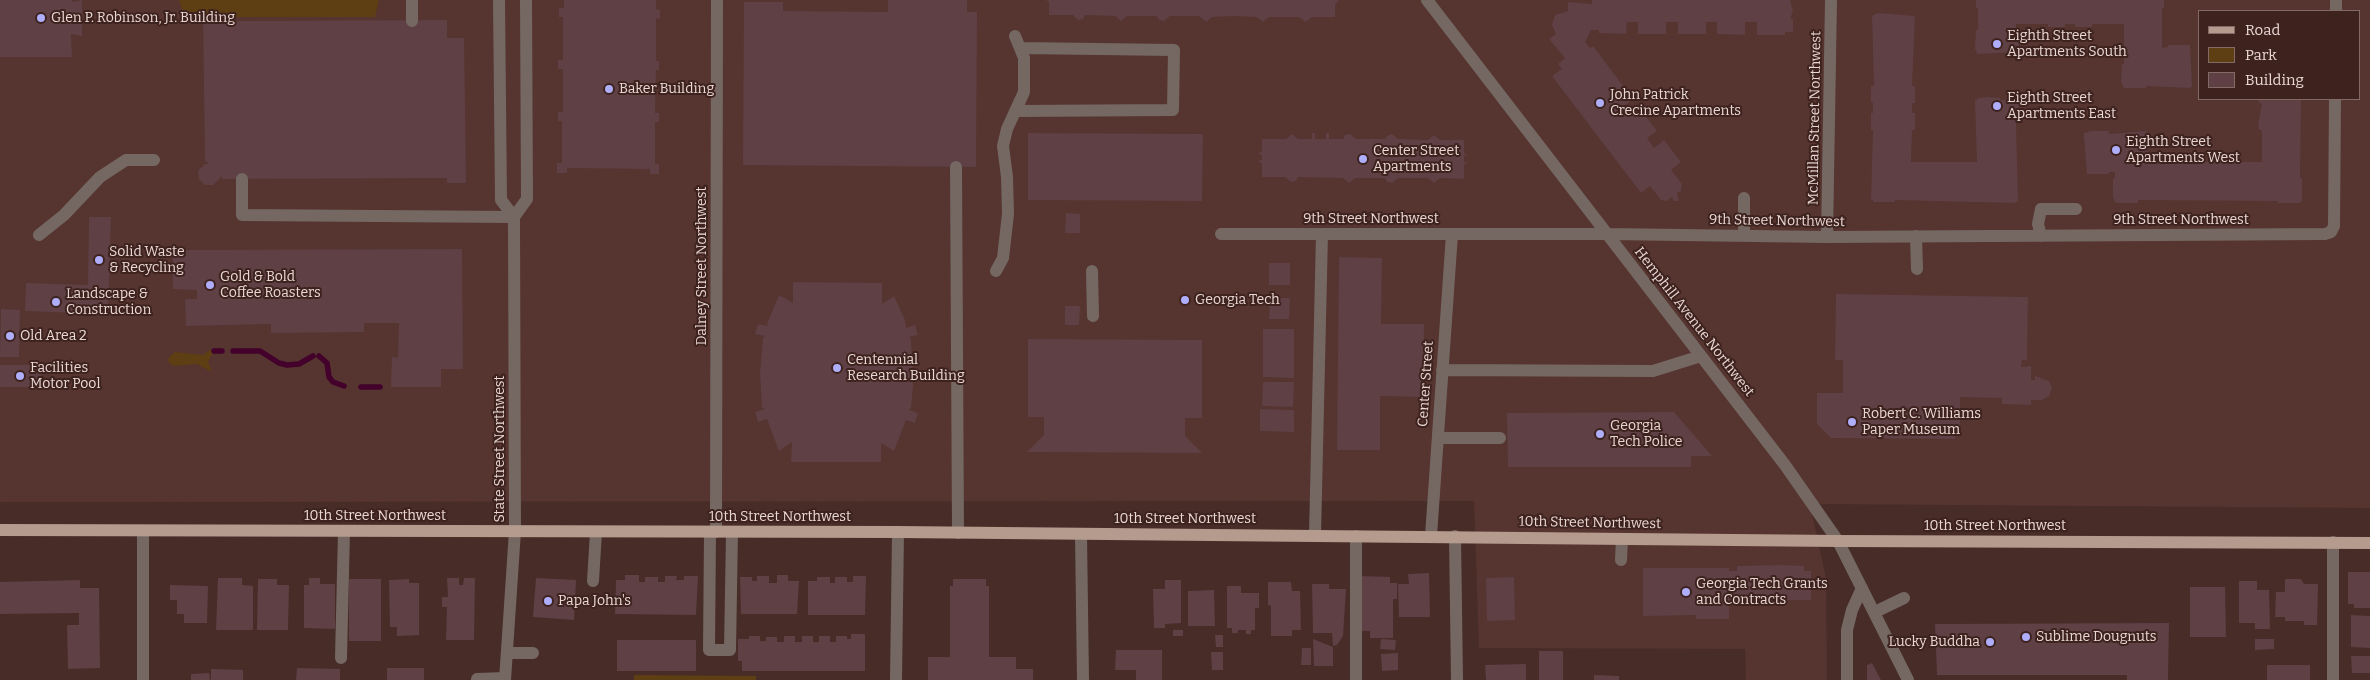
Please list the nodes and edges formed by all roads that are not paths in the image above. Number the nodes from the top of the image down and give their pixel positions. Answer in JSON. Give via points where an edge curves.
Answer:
{"nodes":[{"id":1,"x":412,"y":0,"type":"edge"},
{"id":2,"x":499,"y":0,"type":"edge"},
{"id":3,"x":526,"y":0,"type":"edge"},
{"id":4,"x":717,"y":0,"type":"edge"},
{"id":5,"x":1427,"y":0,"type":"edge"},
{"id":6,"x":1831,"y":0,"type":"edge"},
{"id":7,"x":412,"y":21,"type":"dead end"},
{"id":8,"x":2335,"y":100,"type":"edge"},
{"id":9,"x":1015,"y":111,"type":"junction"},
{"id":10,"x":154,"y":160,"type":"dead end"},
{"id":11,"x":956,"y":167,"type":"dead end"},
{"id":12,"x":242,"y":179,"type":"dead end"},
{"id":13,"x":1744,"y":198,"type":"dead end"},
{"id":14,"x":2076,"y":209,"type":"dead end"},
{"id":15,"x":514,"y":217,"type":"junction"},
{"id":16,"x":1221,"y":234,"type":"dead end"},
{"id":17,"x":1322,"y":234,"type":"junction"},
{"id":18,"x":1452,"y":234,"type":"junction"},
{"id":19,"x":1607,"y":234,"type":"junction"},
{"id":20,"x":39,"y":235,"type":"dead end"},
{"id":21,"x":1744,"y":235,"type":"junction"},
{"id":22,"x":1916,"y":236,"type":"junction"},
{"id":23,"x":2041,"y":236,"type":"junction"},
{"id":24,"x":1827,"y":237,"type":"junction"},
{"id":25,"x":1917,"y":269,"type":"dead end"},
{"id":26,"x":996,"y":271,"type":"dead end"},
{"id":27,"x":1092,"y":272,"type":"dead end"},
{"id":28,"x":1093,"y":316,"type":"dead end"},
{"id":29,"x":1701,"y":356,"type":"junction"},
{"id":30,"x":1442,"y":370,"type":"junction"},
{"id":31,"x":1438,"y":438,"type":"junction"},
{"id":32,"x":1500,"y":438,"type":"dead end"},
{"id":33,"x":0,"y":530,"type":"edge"},
{"id":34,"x":143,"y":530,"type":"junction"},
{"id":35,"x":344,"y":531,"type":"junction"},
{"id":36,"x":515,"y":531,"type":"junction"},
{"id":37,"x":596,"y":532,"type":"junction"},
{"id":38,"x":713,"y":532,"type":"junction"},
{"id":39,"x":732,"y":532,"type":"junction"},
{"id":40,"x":898,"y":532,"type":"junction"},
{"id":41,"x":958,"y":533,"type":"junction"},
{"id":42,"x":1081,"y":534,"type":"junction"},
{"id":43,"x":1315,"y":535,"type":"junction"},
{"id":44,"x":1356,"y":536,"type":"junction"},
{"id":45,"x":1431,"y":536,"type":"junction"},
{"id":46,"x":1455,"y":536,"type":"junction"},
{"id":47,"x":1622,"y":539,"type":"junction"},
{"id":48,"x":1838,"y":541,"type":"junction"},
{"id":49,"x":2333,"y":542,"type":"junction"},
{"id":50,"x":2370,"y":543,"type":"edge"},
{"id":51,"x":1621,"y":560,"type":"dead end"},
{"id":52,"x":593,"y":581,"type":"dead end"},
{"id":53,"x":1862,"y":588,"type":"junction"},
{"id":54,"x":1904,"y":598,"type":"dead end"},
{"id":55,"x":1874,"y":612,"type":"junction"},
{"id":56,"x":507,"y":653,"type":"junction"},
{"id":57,"x":533,"y":654,"type":"dead end"},
{"id":58,"x":341,"y":658,"type":"dead end"},
{"id":59,"x":505,"y":679,"type":"edge"},
{"id":60,"x":142,"y":680,"type":"edge"},
{"id":61,"x":477,"y":680,"type":"edge"},
{"id":62,"x":896,"y":680,"type":"edge"},
{"id":63,"x":1083,"y":680,"type":"edge"},
{"id":64,"x":1356,"y":680,"type":"edge"},
{"id":65,"x":1457,"y":680,"type":"edge"},
{"id":66,"x":1847,"y":680,"type":"edge"},
{"id":67,"x":1908,"y":680,"type":"edge"},
{"id":68,"x":2333,"y":680,"type":"edge"}],
"edges":[{"from":1,"to":7,"type":"street"},
{"from":2,"to":15,"type":"street","via":[[501,200]]},
{"from":3,"to":15,"type":"street","via":[[527,199]]},
{"from":4,"to":38,"type":"street","name":"Dalney Street Northwest"},
{"from":5,"to":19,"type":"street","name":"Hemphill Avenue Northwest"},
{"from":6,"to":24,"type":"street","name":"McMillan Street Northwest"},
{"from":8,"to":23,"type":"street","name":"9th Street Northwest","via":[[2334,226],[2331,232]]},
{"from":9,"to":9,"type":"street","via":[[1024,92],[1024,58],[1018,42],[1174,50],[1173,110]]},
{"from":9,"to":26,"type":"street","via":[[1002,146],[1008,214],[1003,258]]},
{"from":10,"to":20,"type":"street","via":[[126,160],[100,177],[64,215]]},
{"from":11,"to":41,"type":"street"},
{"from":12,"to":15,"type":"street","via":[[242,215]]},
{"from":13,"to":21,"type":"street"},
{"from":14,"to":23,"type":"street","via":[[2041,209],[2038,224]]},
{"from":15,"to":36,"type":"street","name":"State Street Northwest"},
{"from":16,"to":17,"type":"street","name":"9th Street Northwest"},
{"from":17,"to":18,"type":"street","name":"9th Street Northwest"},
{"from":17,"to":43,"type":"street"},
{"from":18,"to":19,"type":"street","name":"9th Street Northwest"},
{"from":18,"to":30,"type":"street","name":"Center Street"},
{"from":19,"to":21,"type":"street","name":"9th Street Northwest"},
{"from":19,"to":29,"type":"street","name":"Hemphill Avenue Northwest"},
{"from":21,"to":24,"type":"street","name":"9th Street Northwest"},
{"from":22,"to":23,"type":"street","name":"9th Street Northwest"},
{"from":22,"to":24,"type":"street","name":"9th Street Northwest"},
{"from":22,"to":25,"type":"street"},
{"from":27,"to":28,"type":"street"},
{"from":29,"to":30,"type":"street","via":[[1653,371]]},
{"from":29,"to":48,"type":"street","name":"Hemphill Avenue Northwest","via":[[1785,465]]},
{"from":30,"to":31,"type":"street","name":"Center Street"},
{"from":31,"to":32,"type":"street"},
{"from":31,"to":45,"type":"street","name":"Center Street"},
{"from":33,"to":34,"type":"main road","name":"10th Street Northwest"},
{"from":34,"to":35,"type":"main road","name":"10th Street Northwest"},
{"from":34,"to":60,"type":"street"},
{"from":35,"to":36,"type":"main road","name":"10th Street Northwest"},
{"from":35,"to":58,"type":"street"},
{"from":36,"to":37,"type":"main road","name":"10th Street Northwest"},
{"from":36,"to":56,"type":"street","name":"State Street Northwest"},
{"from":37,"to":38,"type":"main road","name":"10th Street Northwest"},
{"from":37,"to":52,"type":"street"},
{"from":38,"to":39,"type":"main road","name":"10th Street Northwest"},
{"from":38,"to":39,"type":"street","name":"Dalney Street Northwest","via":[[709,650],[730,650]]},
{"from":39,"to":40,"type":"main road","name":"10th Street Northwest"},
{"from":40,"to":41,"type":"main road","name":"10th Street Northwest"},
{"from":40,"to":62,"type":"street"},
{"from":41,"to":42,"type":"main road","name":"10th Street Northwest"},
{"from":42,"to":43,"type":"main road","name":"10th Street Northwest"},
{"from":42,"to":63,"type":"street"},
{"from":43,"to":44,"type":"main road","name":"10th Street Northwest"},
{"from":44,"to":45,"type":"main road","name":"10th Street Northwest"},
{"from":44,"to":64,"type":"street"},
{"from":45,"to":46,"type":"main road","name":"10th Street Northwest"},
{"from":46,"to":47,"type":"main road","name":"10th Street Northwest"},
{"from":46,"to":65,"type":"street"},
{"from":47,"to":48,"type":"main road","name":"10th Street Northwest"},
{"from":47,"to":51,"type":"street"},
{"from":48,"to":49,"type":"main road","name":"10th Street Northwest"},
{"from":48,"to":53,"type":"street","name":"Hemphill Avenue Northwest"},
{"from":49,"to":50,"type":"main road","name":"10th Street Northwest"},
{"from":49,"to":68,"type":"street"},
{"from":53,"to":55,"type":"street","name":"Hemphill Avenue Northwest"},
{"from":53,"to":66,"type":"street","via":[[1847,630]]},
{"from":54,"to":55,"type":"street"},
{"from":55,"to":67,"type":"street","name":"Hemphill Avenue Northwest"},
{"from":56,"to":57,"type":"street"},
{"from":56,"to":59,"type":"street","name":"State Street Northwest"},
{"from":59,"to":61,"type":"street"}]}
